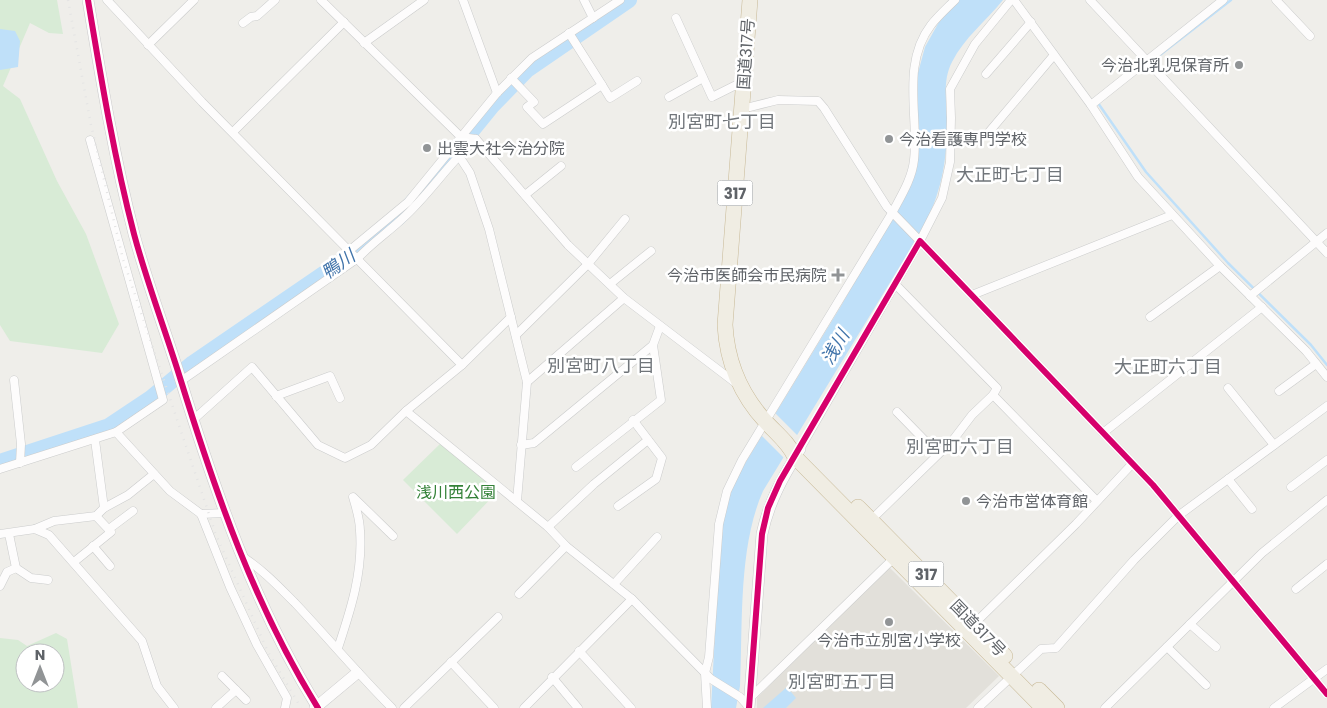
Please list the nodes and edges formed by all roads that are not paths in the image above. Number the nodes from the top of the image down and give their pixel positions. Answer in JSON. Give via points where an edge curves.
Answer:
{"nodes":[{"id":1,"x":88,"y":0,"type":"edge"},
{"id":2,"x":107,"y":0,"type":"edge"},
{"id":3,"x":194,"y":0,"type":"edge"},
{"id":4,"x":275,"y":0,"type":"edge"},
{"id":5,"x":321,"y":0,"type":"edge"},
{"id":6,"x":424,"y":0,"type":"edge"},
{"id":7,"x":463,"y":0,"type":"edge"},
{"id":8,"x":584,"y":0,"type":"edge"},
{"id":9,"x":620,"y":0,"type":"edge"},
{"id":10,"x":750,"y":0,"type":"edge"},
{"id":11,"x":954,"y":0,"type":"edge"},
{"id":12,"x":1013,"y":0,"type":"edge"},
{"id":13,"x":1090,"y":0,"type":"edge"},
{"id":14,"x":1223,"y":0,"type":"edge"},
{"id":15,"x":1276,"y":0,"type":"edge"},
{"id":16,"x":593,"y":18,"type":"junction"},
{"id":17,"x":676,"y":18,"type":"dead end"},
{"id":18,"x":344,"y":22,"type":"junction"},
{"id":19,"x":1030,"y":22,"type":"junction"},
{"id":20,"x":243,"y":24,"type":"dead end"},
{"id":21,"x":569,"y":33,"type":"junction"},
{"id":22,"x":1310,"y":36,"type":"dead end"},
{"id":23,"x":364,"y":43,"type":"junction"},
{"id":24,"x":148,"y":45,"type":"junction"},
{"id":25,"x":1054,"y":55,"type":"junction"},
{"id":26,"x":1147,"y":60,"type":"junction"},
{"id":27,"x":986,"y":74,"type":"dead end"},
{"id":28,"x":511,"y":78,"type":"junction"},
{"id":29,"x":703,"y":78,"type":"junction"},
{"id":30,"x":637,"y":81,"type":"dead end"},
{"id":31,"x":744,"y":82,"type":"junction"},
{"id":32,"x":602,"y":86,"type":"junction"},
{"id":33,"x":497,"y":93,"type":"junction"},
{"id":34,"x":669,"y":97,"type":"dead end"},
{"id":35,"x":1091,"y":105,"type":"junction"},
{"id":36,"x":742,"y":109,"type":"junction"},
{"id":37,"x":233,"y":132,"type":"junction"},
{"id":38,"x":989,"y":132,"type":"dead end"},
{"id":39,"x":461,"y":137,"type":"junction"},
{"id":40,"x":476,"y":139,"type":"junction"},
{"id":41,"x":90,"y":140,"type":"dead end"},
{"id":42,"x":453,"y":147,"type":"junction"},
{"id":43,"x":458,"y":155,"type":"junction"},
{"id":44,"x":561,"y":166,"type":"dead end"},
{"id":45,"x":525,"y":195,"type":"junction"},
{"id":46,"x":894,"y":214,"type":"junction"},
{"id":47,"x":1172,"y":215,"type":"junction"},
{"id":48,"x":625,"y":219,"type":"dead end"},
{"id":49,"x":1327,"y":233,"type":"edge"},
{"id":50,"x":918,"y":239,"type":"junction"},
{"id":51,"x":1316,"y":241,"type":"junction"},
{"id":52,"x":350,"y":250,"type":"junction"},
{"id":53,"x":651,"y":251,"type":"dead end"},
{"id":54,"x":1327,"y":253,"type":"edge"},
{"id":55,"x":358,"y":258,"type":"junction"},
{"id":56,"x":588,"y":264,"type":"junction"},
{"id":57,"x":1220,"y":266,"type":"junction"},
{"id":58,"x":610,"y":284,"type":"junction"},
{"id":59,"x":895,"y":284,"type":"junction"},
{"id":60,"x":972,"y":295,"type":"junction"},
{"id":61,"x":1250,"y":296,"type":"junction"},
{"id":62,"x":624,"y":298,"type":"junction"},
{"id":63,"x":1262,"y":307,"type":"junction"},
{"id":64,"x":511,"y":317,"type":"junction"},
{"id":65,"x":1150,"y":317,"type":"dead end"},
{"id":66,"x":660,"y":326,"type":"junction"},
{"id":67,"x":516,"y":335,"type":"junction"},
{"id":68,"x":653,"y":345,"type":"junction"},
{"id":69,"x":462,"y":364,"type":"junction"},
{"id":70,"x":1316,"y":364,"type":"junction"},
{"id":71,"x":1327,"y":377,"type":"edge"},
{"id":72,"x":14,"y":380,"type":"dead end"},
{"id":73,"x":181,"y":381,"type":"junction"},
{"id":74,"x":527,"y":382,"type":"junction"},
{"id":75,"x":739,"y":385,"type":"junction"},
{"id":76,"x":1228,"y":388,"type":"dead end"},
{"id":77,"x":1279,"y":391,"type":"dead end"},
{"id":78,"x":276,"y":396,"type":"junction"},
{"id":79,"x":993,"y":396,"type":"junction"},
{"id":80,"x":340,"y":398,"type":"dead end"},
{"id":81,"x":1327,"y":406,"type":"edge"},
{"id":82,"x":406,"y":411,"type":"junction"},
{"id":83,"x":897,"y":412,"type":"dead end"},
{"id":84,"x":193,"y":420,"type":"junction"},
{"id":85,"x":633,"y":420,"type":"junction"},
{"id":86,"x":767,"y":423,"type":"junction"},
{"id":87,"x":116,"y":432,"type":"junction"},
{"id":88,"x":1103,"y":433,"type":"junction"},
{"id":89,"x":95,"y":440,"type":"junction"},
{"id":90,"x":648,"y":440,"type":"junction"},
{"id":91,"x":521,"y":445,"type":"junction"},
{"id":92,"x":1274,"y":445,"type":"junction"},
{"id":93,"x":795,"y":451,"type":"junction"},
{"id":94,"x":938,"y":454,"type":"junction"},
{"id":95,"x":1327,"y":460,"type":"edge"},
{"id":96,"x":19,"y":461,"type":"junction"},
{"id":97,"x":1132,"y":464,"type":"junction"},
{"id":98,"x":576,"y":467,"type":"dead end"},
{"id":99,"x":0,"y":469,"type":"edge"},
{"id":100,"x":154,"y":474,"type":"junction"},
{"id":101,"x":1228,"y":480,"type":"junction"},
{"id":102,"x":1291,"y":487,"type":"dead end"},
{"id":103,"x":1096,"y":500,"type":"junction"},
{"id":104,"x":1327,"y":500,"type":"edge"},
{"id":105,"x":517,"y":501,"type":"junction"},
{"id":106,"x":618,"y":506,"type":"dead end"},
{"id":107,"x":104,"y":508,"type":"junction"},
{"id":108,"x":1252,"y":509,"type":"dead end"},
{"id":109,"x":133,"y":511,"type":"dead end"},
{"id":110,"x":224,"y":513,"type":"junction"},
{"id":111,"x":201,"y":514,"type":"junction"},
{"id":112,"x":96,"y":516,"type":"junction"},
{"id":113,"x":1178,"y":516,"type":"junction"},
{"id":114,"x":867,"y":524,"type":"junction"},
{"id":115,"x":548,"y":527,"type":"junction"},
{"id":116,"x":35,"y":529,"type":"junction"},
{"id":117,"x":109,"y":529,"type":"junction"},
{"id":118,"x":0,"y":534,"type":"edge"},
{"id":119,"x":9,"y":534,"type":"junction"},
{"id":120,"x":393,"y":536,"type":"dead end"},
{"id":121,"x":656,"y":537,"type":"dead end"},
{"id":122,"x":93,"y":546,"type":"junction"},
{"id":123,"x":566,"y":546,"type":"junction"},
{"id":124,"x":898,"y":554,"type":"junction"},
{"id":125,"x":243,"y":557,"type":"junction"},
{"id":126,"x":74,"y":562,"type":"junction"},
{"id":127,"x":1327,"y":564,"type":"edge"},
{"id":128,"x":110,"y":566,"type":"dead end"},
{"id":129,"x":16,"y":568,"type":"junction"},
{"id":130,"x":48,"y":580,"type":"dead end"},
{"id":131,"x":1232,"y":582,"type":"junction"},
{"id":132,"x":614,"y":584,"type":"junction"},
{"id":133,"x":0,"y":586,"type":"edge"},
{"id":134,"x":1296,"y":589,"type":"dead end"},
{"id":135,"x":520,"y":594,"type":"dead end"},
{"id":136,"x":632,"y":599,"type":"junction"},
{"id":137,"x":498,"y":617,"type":"dead end"},
{"id":138,"x":1190,"y":624,"type":"junction"},
{"id":139,"x":970,"y":627,"type":"junction"},
{"id":140,"x":1167,"y":647,"type":"junction"},
{"id":141,"x":338,"y":648,"type":"junction"},
{"id":142,"x":1216,"y":648,"type":"dead end"},
{"id":143,"x":579,"y":651,"type":"junction"},
{"id":144,"x":451,"y":662,"type":"junction"},
{"id":145,"x":1327,"y":669,"type":"edge"},
{"id":146,"x":1015,"y":672,"type":"junction"},
{"id":147,"x":357,"y":673,"type":"junction"},
{"id":148,"x":222,"y":676,"type":"dead end"},
{"id":149,"x":708,"y":676,"type":"junction"},
{"id":150,"x":552,"y":677,"type":"junction"},
{"id":151,"x":1314,"y":679,"type":"junction"},
{"id":152,"x":1206,"y":685,"type":"dead end"},
{"id":153,"x":236,"y":690,"type":"junction"},
{"id":154,"x":1327,"y":694,"type":"edge"},
{"id":155,"x":246,"y":700,"type":"dead end"},
{"id":156,"x":748,"y":704,"type":"edge"},
{"id":157,"x":173,"y":708,"type":"edge"},
{"id":158,"x":216,"y":708,"type":"edge"},
{"id":159,"x":285,"y":708,"type":"edge"},
{"id":160,"x":316,"y":708,"type":"edge"},
{"id":161,"x":392,"y":708,"type":"edge"},
{"id":162,"x":404,"y":708,"type":"edge"},
{"id":163,"x":494,"y":708,"type":"edge"},
{"id":164,"x":524,"y":708,"type":"edge"},
{"id":165,"x":578,"y":708,"type":"edge"},
{"id":166,"x":631,"y":708,"type":"edge"},
{"id":167,"x":707,"y":708,"type":"edge"},
{"id":168,"x":978,"y":708,"type":"edge"},
{"id":169,"x":1044,"y":708,"type":"edge"},
{"id":170,"x":1057,"y":708,"type":"edge"},
{"id":171,"x":1105,"y":708,"type":"edge"},
{"id":172,"x":1274,"y":708,"type":"edge"}],
"edges":[{"from":1,"to":73,"type":"street","via":[[104,97],[134,234]]},
{"from":2,"to":24,"type":"street"},
{"from":3,"to":24,"type":"street"},
{"from":4,"to":20,"type":"street"},
{"from":5,"to":18,"type":"street"},
{"from":6,"to":23,"type":"street"},
{"from":7,"to":33,"type":"street"},
{"from":8,"to":16,"type":"street"},
{"from":9,"to":16,"type":"street"},
{"from":10,"to":31,"type":"highway","name":"国道317号","number":"317"},
{"from":11,"to":46,"type":"street","via":[[930,26],[917,58],[913,81],[914,160],[909,181]]},
{"from":12,"to":19,"type":"street"},
{"from":12,"to":50,"type":"street","via":[[975,44],[950,89],[952,118],[948,171],[942,198]]},
{"from":13,"to":26,"type":"street"},
{"from":14,"to":26,"type":"street"},
{"from":15,"to":22,"type":"street"},
{"from":16,"to":21,"type":"street"},
{"from":17,"to":29,"type":"street"},
{"from":18,"to":23,"type":"street"},
{"from":18,"to":37,"type":"street"},
{"from":19,"to":25,"type":"street"},
{"from":19,"to":27,"type":"street"},
{"from":21,"to":28,"type":"street","via":[[532,58]]},
{"from":21,"to":32,"type":"street"},
{"from":23,"to":39,"type":"street"},
{"from":24,"to":37,"type":"street"},
{"from":25,"to":35,"type":"street"},
{"from":25,"to":38,"type":"street"},
{"from":26,"to":35,"type":"street"},
{"from":26,"to":51,"type":"street"},
{"from":28,"to":32,"type":"street","via":[[534,102],[527,107],[544,124]]},
{"from":28,"to":33,"type":"street"},
{"from":29,"to":31,"type":"street","via":[[712,97]]},
{"from":29,"to":34,"type":"street"},
{"from":30,"to":32,"type":"street","via":[[610,98]]},
{"from":31,"to":36,"type":"highway","name":"国道317号","number":"317"},
{"from":33,"to":39,"type":"street"},
{"from":35,"to":47,"type":"street","via":[[1138,177]]},
{"from":36,"to":46,"type":"street","via":[[778,100],[818,101]]},
{"from":36,"to":75,"type":"highway","name":"国道317号","number":"317","via":[[726,325],[726,344]]},
{"from":37,"to":52,"type":"street"},
{"from":39,"to":40,"type":"street"},
{"from":39,"to":42,"type":"street"},
{"from":40,"to":43,"type":"street"},
{"from":40,"to":45,"type":"street"},
{"from":41,"to":87,"type":"street","via":[[163,400]]},
{"from":42,"to":43,"type":"street"},
{"from":42,"to":52,"type":"street","via":[[408,202]]},
{"from":43,"to":55,"type":"street","via":[[402,219],[374,240]]},
{"from":43,"to":64,"type":"street","via":[[470,173],[489,229]]},
{"from":44,"to":45,"type":"street"},
{"from":45,"to":56,"type":"street"},
{"from":46,"to":50,"type":"street"},
{"from":46,"to":86,"type":"street"},
{"from":47,"to":57,"type":"street"},
{"from":47,"to":60,"type":"street"},
{"from":48,"to":56,"type":"street"},
{"from":49,"to":51,"type":"street"},
{"from":50,"to":59,"type":"street"},
{"from":50,"to":60,"type":"street"},
{"from":51,"to":54,"type":"street"},
{"from":51,"to":61,"type":"street"},
{"from":52,"to":55,"type":"street"},
{"from":53,"to":58,"type":"street"},
{"from":55,"to":69,"type":"street"},
{"from":55,"to":73,"type":"street"},
{"from":56,"to":58,"type":"street"},
{"from":56,"to":67,"type":"street"},
{"from":57,"to":61,"type":"street"},
{"from":57,"to":65,"type":"street"},
{"from":58,"to":62,"type":"street"},
{"from":59,"to":79,"type":"street","via":[[996,388]]},
{"from":59,"to":93,"type":"street"},
{"from":60,"to":88,"type":"street"},
{"from":61,"to":63,"type":"street"},
{"from":62,"to":66,"type":"street"},
{"from":62,"to":74,"type":"street"},
{"from":63,"to":70,"type":"street"},
{"from":63,"to":88,"type":"street"},
{"from":64,"to":67,"type":"street"},
{"from":64,"to":69,"type":"street"},
{"from":66,"to":68,"type":"street"},
{"from":66,"to":75,"type":"street"},
{"from":67,"to":74,"type":"street"},
{"from":68,"to":85,"type":"street","via":[[661,400]]},
{"from":68,"to":91,"type":"street","via":[[534,443]]},
{"from":69,"to":82,"type":"street"},
{"from":70,"to":71,"type":"street"},
{"from":70,"to":77,"type":"street"},
{"from":72,"to":96,"type":"street","via":[[21,444]]},
{"from":73,"to":84,"type":"street"},
{"from":74,"to":91,"type":"street"},
{"from":75,"to":86,"type":"highway","name":"国道317号","number":"317"},
{"from":76,"to":92,"type":"street"},
{"from":78,"to":80,"type":"street","via":[[330,376]]},
{"from":78,"to":82,"type":"street","via":[[318,445],[345,458],[372,445]]},
{"from":78,"to":84,"type":"street","via":[[252,368]]},
{"from":79,"to":94,"type":"street"},
{"from":79,"to":103,"type":"street"},
{"from":81,"to":92,"type":"street"},
{"from":82,"to":105,"type":"street"},
{"from":83,"to":94,"type":"street"},
{"from":84,"to":110,"type":"street"},
{"from":85,"to":90,"type":"street"},
{"from":85,"to":98,"type":"street"},
{"from":86,"to":93,"type":"highway","name":"国道317号","number":"317"},
{"from":86,"to":149,"type":"street","via":[[742,460],[722,507]]},
{"from":87,"to":89,"type":"street"},
{"from":87,"to":100,"type":"street"},
{"from":88,"to":97,"type":"street"},
{"from":89,"to":96,"type":"street"},
{"from":89,"to":107,"type":"street"},
{"from":90,"to":106,"type":"street","via":[[662,458],[656,479]]},
{"from":90,"to":115,"type":"street"},
{"from":91,"to":105,"type":"street"},
{"from":92,"to":101,"type":"street"},
{"from":93,"to":114,"type":"highway","name":"国道317号","number":"317"},
{"from":93,"to":156,"type":"street","via":[[768,508],[762,534]]},
{"from":94,"to":114,"type":"street"},
{"from":95,"to":102,"type":"street"},
{"from":96,"to":99,"type":"street"},
{"from":97,"to":103,"type":"street"},
{"from":97,"to":113,"type":"street"},
{"from":100,"to":107,"type":"street","via":[[128,495]]},
{"from":100,"to":111,"type":"street","via":[[170,491]]},
{"from":101,"to":108,"type":"street"},
{"from":101,"to":113,"type":"street"},
{"from":103,"to":139,"type":"street","via":[[1076,524]]},
{"from":104,"to":131,"type":"street"},
{"from":105,"to":115,"type":"street"},
{"from":107,"to":112,"type":"street"},
{"from":109,"to":117,"type":"street"},
{"from":110,"to":111,"type":"street"},
{"from":110,"to":125,"type":"street"},
{"from":111,"to":159,"type":"street","via":[[257,645],[287,698]]},
{"from":112,"to":116,"type":"street","via":[[54,521]]},
{"from":112,"to":117,"type":"street"},
{"from":113,"to":131,"type":"street"},
{"from":113,"to":146,"type":"street","via":[[1056,648],[1041,649]]},
{"from":114,"to":124,"type":"highway","name":"国道317号","number":"317"},
{"from":115,"to":123,"type":"street"},
{"from":116,"to":119,"type":"street"},
{"from":116,"to":126,"type":"street","via":[[49,535]]},
{"from":117,"to":122,"type":"street","via":[[111,532]]},
{"from":118,"to":119,"type":"street"},
{"from":119,"to":129,"type":"street"},
{"from":120,"to":141,"type":"street","via":[[353,496],[360,530],[359,576]]},
{"from":121,"to":132,"type":"street"},
{"from":122,"to":126,"type":"street"},
{"from":122,"to":128,"type":"street"},
{"from":123,"to":132,"type":"street"},
{"from":123,"to":135,"type":"street"},
{"from":124,"to":139,"type":"highway","name":"国道317号","number":"317"},
{"from":124,"to":156,"type":"street"},
{"from":125,"to":141,"type":"street","via":[[260,567]]},
{"from":125,"to":160,"type":"street","via":[[280,644]]},
{"from":126,"to":157,"type":"street","via":[[142,642],[157,686]]},
{"from":127,"to":134,"type":"street"},
{"from":129,"to":130,"type":"street","via":[[31,578]]},
{"from":129,"to":133,"type":"street","via":[[7,572]]},
{"from":131,"to":138,"type":"street"},
{"from":131,"to":151,"type":"street"},
{"from":132,"to":136,"type":"street"},
{"from":136,"to":143,"type":"street"},
{"from":136,"to":149,"type":"street"},
{"from":137,"to":144,"type":"street"},
{"from":138,"to":140,"type":"street"},
{"from":138,"to":142,"type":"street"},
{"from":139,"to":146,"type":"highway","name":"国道317号","number":"317"},
{"from":140,"to":152,"type":"street"},
{"from":140,"to":171,"type":"street"},
{"from":141,"to":147,"type":"street"},
{"from":143,"to":150,"type":"street"},
{"from":143,"to":166,"type":"street"},
{"from":144,"to":162,"type":"street"},
{"from":144,"to":163,"type":"street"},
{"from":145,"to":151,"type":"street"},
{"from":146,"to":168,"type":"street"},
{"from":146,"to":169,"type":"highway","name":"国道317号","number":"317"},
{"from":146,"to":170,"type":"highway","name":"国道317号","number":"317"},
{"from":147,"to":160,"type":"street"},
{"from":147,"to":161,"type":"street"},
{"from":148,"to":153,"type":"street"},
{"from":149,"to":156,"type":"street"},
{"from":149,"to":167,"type":"street"},
{"from":150,"to":164,"type":"street"},
{"from":150,"to":165,"type":"street"},
{"from":151,"to":154,"type":"street"},
{"from":151,"to":172,"type":"street"},
{"from":153,"to":155,"type":"street"},
{"from":153,"to":158,"type":"street"}]}
